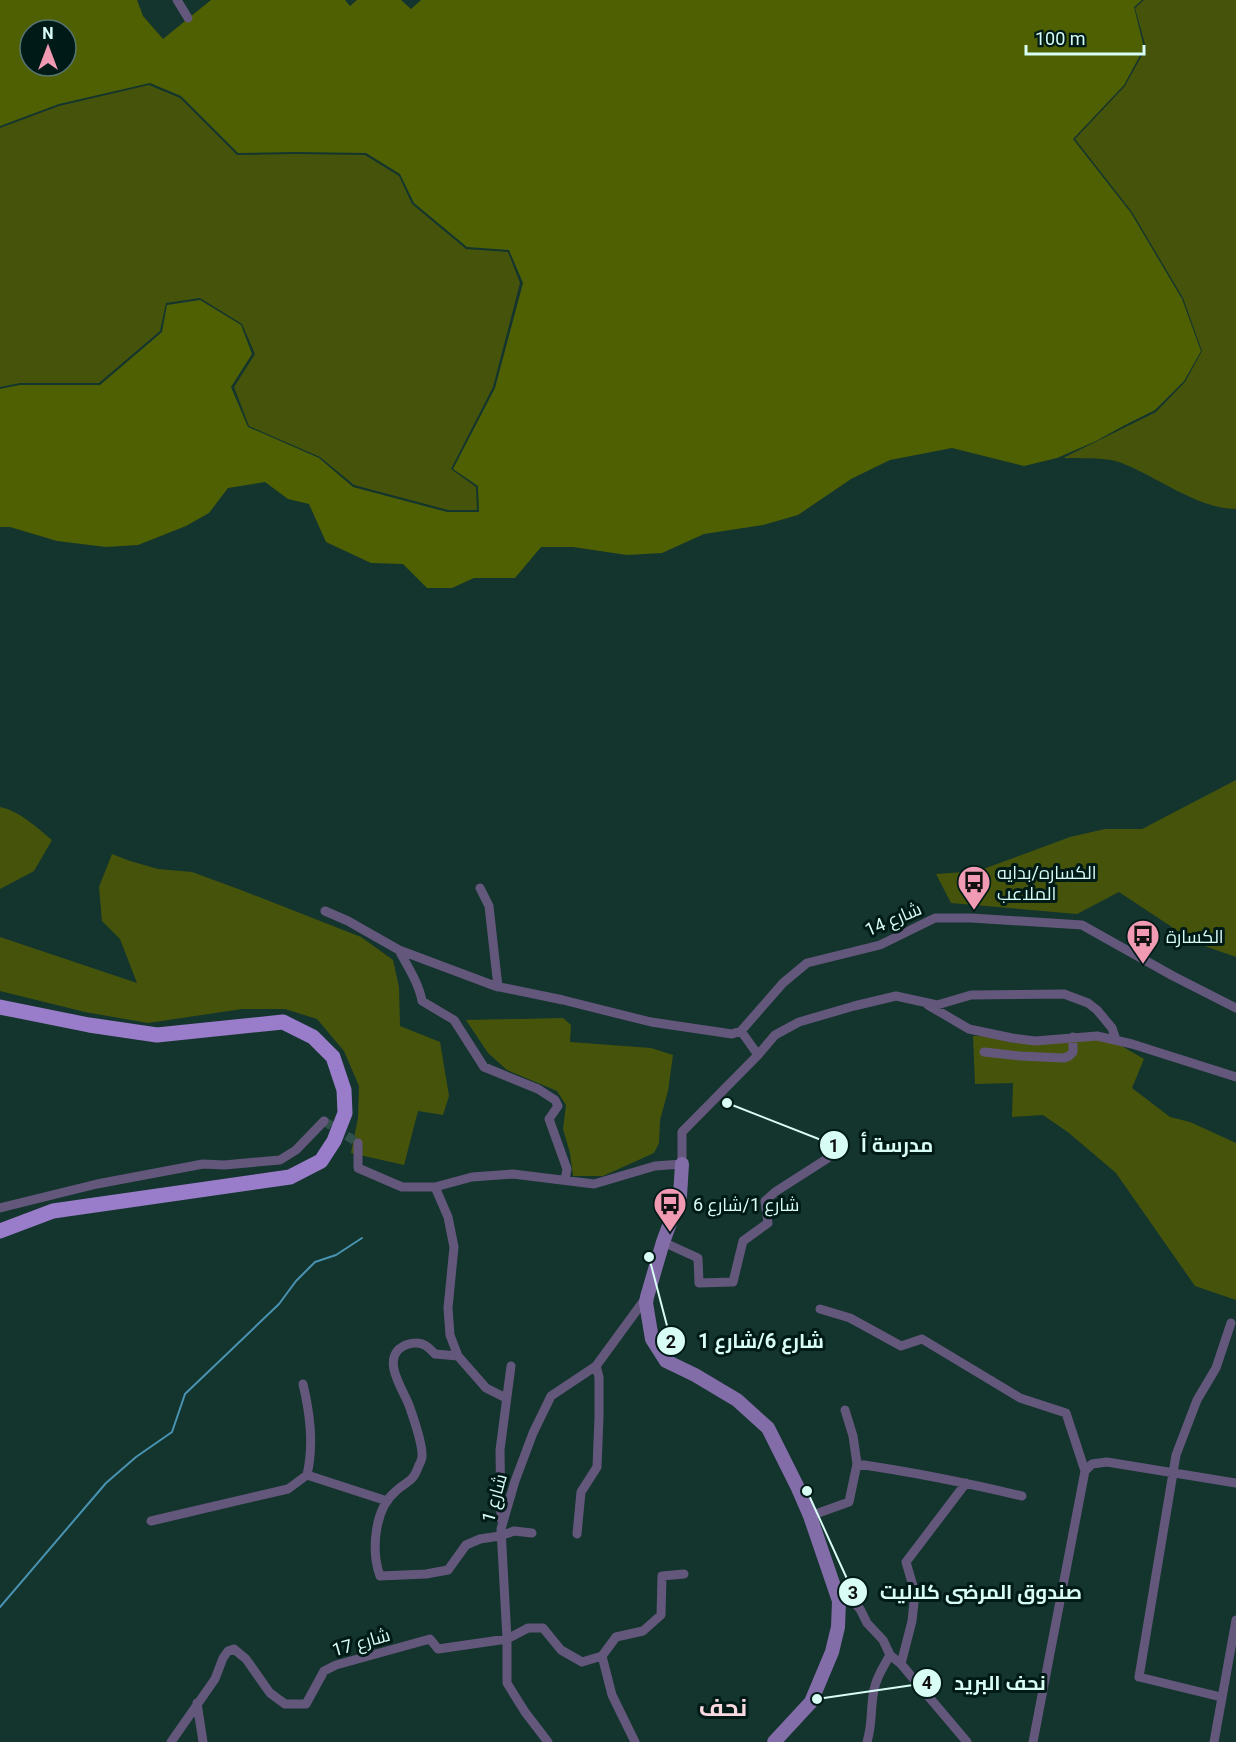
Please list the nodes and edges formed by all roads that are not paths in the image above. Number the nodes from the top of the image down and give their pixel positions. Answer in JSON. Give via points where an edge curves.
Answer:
{"nodes":[{"id":1,"x":177,"y":0,"type":"edge"},
{"id":2,"x":188,"y":18,"type":"dead end"},
{"id":3,"x":480,"y":888,"type":"dead end"},
{"id":4,"x":325,"y":911,"type":"dead end"},
{"id":5,"x":399,"y":950,"type":"junction"},
{"id":6,"x":498,"y":987,"type":"junction"},
{"id":7,"x":924,"y":1003,"type":"junction"},
{"id":8,"x":0,"y":1006,"type":"edge"},
{"id":9,"x":1236,"y":1008,"type":"edge"},
{"id":10,"x":741,"y":1031,"type":"junction"},
{"id":11,"x":1073,"y":1037,"type":"junction"},
{"id":12,"x":1116,"y":1040,"type":"junction"},
{"id":13,"x":984,"y":1052,"type":"dead end"},
{"id":14,"x":758,"y":1055,"type":"junction"},
{"id":15,"x":1236,"y":1077,"type":"edge"},
{"id":16,"x":324,"y":1121,"type":"dead end"},
{"id":17,"x":358,"y":1143,"type":"dead end"},
{"id":18,"x":839,"y":1151,"type":"dead end"},
{"id":19,"x":682,"y":1164,"type":"junction"},
{"id":20,"x":565,"y":1180,"type":"junction"},
{"id":21,"x":435,"y":1187,"type":"junction"},
{"id":22,"x":0,"y":1208,"type":"edge"},
{"id":23,"x":0,"y":1231,"type":"edge"},
{"id":24,"x":663,"y":1242,"type":"junction"},
{"id":25,"x":647,"y":1297,"type":"junction"},
{"id":26,"x":820,"y":1309,"type":"dead end"},
{"id":27,"x":1231,"y":1323,"type":"dead end"},
{"id":28,"x":458,"y":1356,"type":"junction"},
{"id":29,"x":511,"y":1366,"type":"dead end"},
{"id":30,"x":596,"y":1366,"type":"junction"},
{"id":31,"x":303,"y":1384,"type":"dead end"},
{"id":32,"x":506,"y":1398,"type":"junction"},
{"id":33,"x":845,"y":1410,"type":"dead end"},
{"id":34,"x":857,"y":1464,"type":"junction"},
{"id":35,"x":1085,"y":1471,"type":"junction"},
{"id":36,"x":1173,"y":1473,"type":"junction"},
{"id":37,"x":307,"y":1475,"type":"junction"},
{"id":38,"x":966,"y":1483,"type":"junction"},
{"id":39,"x":1236,"y":1483,"type":"edge"},
{"id":40,"x":1022,"y":1496,"type":"dead end"},
{"id":41,"x":387,"y":1501,"type":"junction"},
{"id":42,"x":810,"y":1516,"type":"junction"},
{"id":43,"x":151,"y":1521,"type":"dead end"},
{"id":44,"x":501,"y":1533,"type":"junction"},
{"id":45,"x":532,"y":1533,"type":"dead end"},
{"id":46,"x":577,"y":1534,"type":"dead end"},
{"id":47,"x":684,"y":1574,"type":"dead end"},
{"id":48,"x":832,"y":1581,"type":"junction"},
{"id":49,"x":1236,"y":1620,"type":"edge"},
{"id":50,"x":507,"y":1639,"type":"junction"},
{"id":51,"x":890,"y":1655,"type":"junction"},
{"id":52,"x":603,"y":1656,"type":"junction"},
{"id":53,"x":901,"y":1664,"type":"junction"},
{"id":54,"x":1221,"y":1697,"type":"junction"},
{"id":55,"x":197,"y":1703,"type":"junction"},
{"id":56,"x":171,"y":1742,"type":"edge"},
{"id":57,"x":203,"y":1742,"type":"edge"},
{"id":58,"x":548,"y":1742,"type":"edge"},
{"id":59,"x":635,"y":1742,"type":"edge"},
{"id":60,"x":774,"y":1742,"type":"edge"},
{"id":61,"x":867,"y":1742,"type":"edge"},
{"id":62,"x":967,"y":1742,"type":"edge"},
{"id":63,"x":1033,"y":1742,"type":"edge"},
{"id":64,"x":1214,"y":1742,"type":"edge"}],
"edges":[{"from":1,"to":2,"type":"street"},
{"from":3,"to":6,"type":"street","via":[[489,906]]},
{"from":4,"to":5,"type":"street"},
{"from":5,"to":6,"type":"street"},
{"from":5,"to":20,"type":"street","via":[[420,988],[422,1001],[454,1020],[484,1067],[555,1100],[558,1106],[549,1119],[567,1169]]},
{"from":6,"to":10,"type":"street","via":[[651,1023],[732,1034]]},
{"from":7,"to":11,"type":"street","via":[[969,1029],[1035,1041]]},
{"from":7,"to":12,"type":"street","via":[[937,1005],[971,995],[1064,994],[1097,1010],[1112,1028]]},
{"from":7,"to":14,"type":"street","via":[[896,996],[810,1019],[775,1035]]},
{"from":8,"to":23,"type":"main road","via":[[157,1035],[284,1022],[313,1037],[333,1057],[344,1090],[345,1113],[321,1161],[290,1177],[53,1211]]},
{"from":9,"to":10,"type":"street","name":"شارع 14","via":[[1082,925],[935,918],[880,945],[807,963],[783,983]]},
{"from":10,"to":14,"type":"street"},
{"from":11,"to":12,"type":"street"},
{"from":11,"to":13,"type":"street","via":[[1073,1052],[1064,1058]]},
{"from":12,"to":15,"type":"street"},
{"from":14,"to":19,"type":"street","via":[[682,1132]]},
{"from":16,"to":22,"type":"street","via":[[296,1150],[280,1160],[203,1164]]},
{"from":17,"to":21,"type":"street","via":[[358,1168],[402,1187]]},
{"from":18,"to":24,"type":"street","via":[[765,1201],[768,1222],[743,1241],[732,1282],[699,1283],[698,1258]]},
{"from":19,"to":20,"type":"street","via":[[656,1166],[594,1184]]},
{"from":19,"to":24,"type":"street","via":[[680,1196]]},
{"from":20,"to":21,"type":"street","via":[[513,1174],[472,1177]]},
{"from":21,"to":28,"type":"street","via":[[448,1217],[454,1247],[448,1308],[450,1335]]},
{"from":24,"to":25,"type":"street"},
{"from":25,"to":30,"type":"street","name":"شارع 1"},
{"from":25,"to":42,"type":"street","via":[[652,1339],[666,1361],[737,1400],[768,1428]]},
{"from":26,"to":35,"type":"street","via":[[850,1318],[901,1346],[922,1339],[1020,1398],[1066,1413]]},
{"from":27,"to":36,"type":"street","via":[[1216,1368],[1188,1422]]},
{"from":28,"to":32,"type":"street","via":[[486,1388]]},
{"from":28,"to":41,"type":"street","via":[[435,1354],[426,1345],[415,1342],[396,1353],[393,1364],[410,1406],[422,1457],[413,1479]]},
{"from":29,"to":32,"type":"street"},
{"from":30,"to":44,"type":"street","name":"شارع 1","via":[[551,1396],[533,1433]]},
{"from":30,"to":46,"type":"street","via":[[597,1467],[581,1492]]},
{"from":31,"to":37,"type":"street","via":[[310,1416]]},
{"from":32,"to":44,"type":"street","via":[[500,1450]]},
{"from":33,"to":34,"type":"street"},
{"from":34,"to":38,"type":"street"},
{"from":34,"to":42,"type":"street","via":[[849,1502]]},
{"from":35,"to":36,"type":"street","via":[[1092,1464],[1107,1462]]},
{"from":35,"to":63,"type":"street"},
{"from":36,"to":39,"type":"street"},
{"from":36,"to":54,"type":"street","via":[[1139,1677]]},
{"from":37,"to":41,"type":"street"},
{"from":37,"to":43,"type":"street","via":[[288,1489]]},
{"from":38,"to":40,"type":"street"},
{"from":38,"to":53,"type":"street","via":[[906,1562],[915,1593]]},
{"from":41,"to":44,"type":"street","via":[[376,1527],[376,1564],[380,1576],[448,1570],[466,1545]]},
{"from":42,"to":48,"type":"street"},
{"from":44,"to":45,"type":"street"},
{"from":44,"to":50,"type":"street","name":"شارع 1"},
{"from":47,"to":52,"type":"street","via":[[662,1576],[661,1616],[643,1631],[616,1637]]},
{"from":48,"to":51,"type":"street","via":[[860,1609]]},
{"from":48,"to":60,"type":"street","via":[[839,1601],[832,1652],[811,1702]]},
{"from":49,"to":54,"type":"street"},
{"from":50,"to":52,"type":"street","via":[[528,1628],[543,1628],[561,1650],[582,1662]]},
{"from":50,"to":55,"type":"street","name":"شارع 17","via":[[438,1649],[430,1639],[336,1665],[324,1671],[306,1704],[285,1704],[270,1693],[234,1649],[223,1658],[215,1679]]},
{"from":50,"to":58,"type":"street","name":"شارع 1","via":[[507,1683]]},
{"from":51,"to":53,"type":"street"},
{"from":51,"to":61,"type":"street","via":[[874,1691]]},
{"from":52,"to":59,"type":"street","via":[[612,1695]]},
{"from":53,"to":62,"type":"street"},
{"from":54,"to":64,"type":"street"},
{"from":55,"to":56,"type":"street","name":"شارع 17"},
{"from":55,"to":57,"type":"street"}]}
